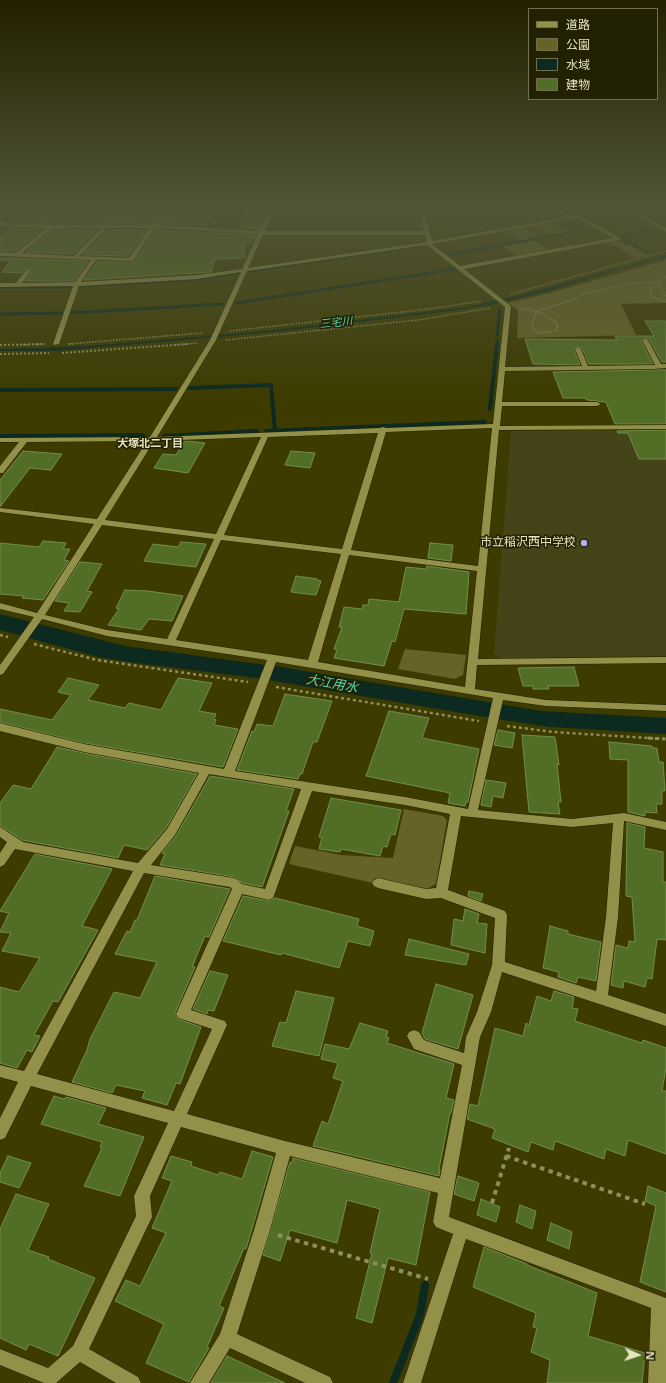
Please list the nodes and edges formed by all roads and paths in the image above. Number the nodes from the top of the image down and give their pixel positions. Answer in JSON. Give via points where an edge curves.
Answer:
{"nodes":[{"id":1,"x":26,"y":274,"type":"edge"},
{"id":2,"x":84,"y":274,"type":"edge"},
{"id":3,"x":223,"y":274,"type":"edge"},
{"id":4,"x":242,"y":274,"type":"edge"},
{"id":5,"x":466,"y":274,"type":"edge"},
{"id":6,"x":585,"y":274,"type":"edge"},
{"id":7,"x":666,"y":276,"type":"edge"},
{"id":8,"x":77,"y":284,"type":"junction"},
{"id":9,"x":659,"y":284,"type":"junction"},
{"id":10,"x":0,"y":285,"type":"edge"},
{"id":11,"x":18,"y":285,"type":"junction"},
{"id":12,"x":666,"y":296,"type":"edge"},
{"id":13,"x":497,"y":298,"type":"junction"},
{"id":14,"x":666,"y":302,"type":"edge"},
{"id":15,"x":506,"y":305,"type":"junction"},
{"id":16,"x":537,"y":311,"type":"junction"},
{"id":17,"x":214,"y":336,"type":"junction"},
{"id":18,"x":645,"y":340,"type":"dead end"},
{"id":19,"x":56,"y":344,"type":"junction"},
{"id":20,"x":0,"y":345,"type":"edge"},
{"id":21,"x":578,"y":349,"type":"dead end"},
{"id":22,"x":54,"y":353,"type":"dead end"},
{"id":23,"x":61,"y":353,"type":"dead end"},
{"id":24,"x":0,"y":354,"type":"edge"},
{"id":25,"x":662,"y":366,"type":"edge"},
{"id":26,"x":586,"y":368,"type":"junction"},
{"id":27,"x":502,"y":369,"type":"junction"},
{"id":28,"x":499,"y":404,"type":"junction"},
{"id":29,"x":597,"y":404,"type":"dead end"},
{"id":30,"x":497,"y":427,"type":"junction"},
{"id":31,"x":666,"y":427,"type":"edge"},
{"id":32,"x":383,"y":430,"type":"junction"},
{"id":33,"x":266,"y":434,"type":"junction"},
{"id":34,"x":152,"y":439,"type":"junction"},
{"id":35,"x":0,"y":440,"type":"edge"},
{"id":36,"x":25,"y":440,"type":"junction"},
{"id":37,"x":0,"y":471,"type":"edge"},
{"id":38,"x":0,"y":510,"type":"edge"},
{"id":39,"x":100,"y":522,"type":"junction"},
{"id":40,"x":219,"y":537,"type":"junction"},
{"id":41,"x":346,"y":552,"type":"junction"},
{"id":42,"x":483,"y":569,"type":"junction"},
{"id":43,"x":0,"y":606,"type":"edge"},
{"id":44,"x":37,"y":619,"type":"junction"},
{"id":45,"x":0,"y":634,"type":"edge"},
{"id":46,"x":23,"y":640,"type":"junction"},
{"id":47,"x":170,"y":642,"type":"junction"},
{"id":48,"x":272,"y":660,"type":"junction"},
{"id":49,"x":666,"y":660,"type":"edge"},
{"id":50,"x":473,"y":662,"type":"junction"},
{"id":51,"x":312,"y":664,"type":"junction"},
{"id":52,"x":0,"y":672,"type":"edge"},
{"id":53,"x":263,"y":683,"type":"junction"},
{"id":54,"x":470,"y":691,"type":"junction"},
{"id":55,"x":498,"y":699,"type":"junction"},
{"id":56,"x":666,"y":708,"type":"edge"},
{"id":57,"x":493,"y":722,"type":"junction"},
{"id":58,"x":0,"y":727,"type":"edge"},
{"id":59,"x":666,"y":739,"type":"edge"},
{"id":60,"x":206,"y":770,"type":"junction"},
{"id":61,"x":228,"y":774,"type":"junction"},
{"id":62,"x":308,"y":786,"type":"junction"},
{"id":63,"x":456,"y":811,"type":"junction"},
{"id":64,"x":472,"y":814,"type":"junction"},
{"id":65,"x":619,"y":817,"type":"junction"},
{"id":66,"x":666,"y":826,"type":"edge"},
{"id":67,"x":0,"y":831,"type":"edge"},
{"id":68,"x":14,"y":841,"type":"junction"},
{"id":69,"x":0,"y":862,"type":"edge"},
{"id":70,"x":141,"y":868,"type":"junction"},
{"id":71,"x":378,"y":883,"type":"dead end"},
{"id":72,"x":238,"y":888,"type":"junction"},
{"id":73,"x":441,"y":894,"type":"junction"},
{"id":74,"x":498,"y":965,"type":"junction"},
{"id":75,"x":601,"y":999,"type":"junction"},
{"id":76,"x":666,"y":1020,"type":"edge"},
{"id":77,"x":414,"y":1036,"type":"dead end"},
{"id":78,"x":469,"y":1061,"type":"junction"},
{"id":79,"x":0,"y":1071,"type":"edge"},
{"id":80,"x":28,"y":1078,"type":"junction"},
{"id":81,"x":177,"y":1118,"type":"junction"},
{"id":82,"x":0,"y":1133,"type":"edge"},
{"id":83,"x":285,"y":1148,"type":"junction"},
{"id":84,"x":509,"y":1148,"type":"dead end"},
{"id":85,"x":506,"y":1156,"type":"junction"},
{"id":86,"x":446,"y":1187,"type":"junction"},
{"id":87,"x":492,"y":1203,"type":"dead end"},
{"id":88,"x":645,"y":1204,"type":"dead end"},
{"id":89,"x":462,"y":1229,"type":"junction"},
{"id":90,"x":262,"y":1230,"type":"junction"},
{"id":91,"x":444,"y":1284,"type":"junction"},
{"id":92,"x":663,"y":1304,"type":"edge"},
{"id":93,"x":227,"y":1338,"type":"junction"},
{"id":94,"x":79,"y":1352,"type":"junction"},
{"id":95,"x":0,"y":1357,"type":"edge"},
{"id":96,"x":48,"y":1380,"type":"edge"},
{"id":97,"x":132,"y":1383,"type":"edge"},
{"id":98,"x":199,"y":1383,"type":"edge"},
{"id":99,"x":324,"y":1383,"type":"edge"},
{"id":100,"x":412,"y":1383,"type":"edge"},
{"id":101,"x":657,"y":1383,"type":"edge"}],
"edges":[{"from":1,"to":11,"type":"street"},
{"from":2,"to":8,"type":"street"},
{"from":3,"to":8,"type":"street","via":[[197,278]]},
{"from":4,"to":17,"type":"street"},
{"from":5,"to":13,"type":"street"},
{"from":6,"to":13,"type":"path"},
{"from":7,"to":9,"type":"path"},
{"from":8,"to":11,"type":"street"},
{"from":8,"to":19,"type":"street"},
{"from":9,"to":12,"type":"path"},
{"from":9,"to":14,"type":"path","via":[[650,290],[651,296]]},
{"from":9,"to":16,"type":"path","via":[[633,283],[582,294],[572,300]]},
{"from":10,"to":11,"type":"street"},
{"from":13,"to":15,"type":"street"},
{"from":13,"to":17,"type":"path"},
{"from":15,"to":16,"type":"path"},
{"from":15,"to":17,"type":"path","via":[[418,320]]},
{"from":15,"to":27,"type":"street"},
{"from":16,"to":16,"type":"path","via":[[556,321],[556,330],[545,333],[533,329],[532,324]]},
{"from":17,"to":19,"type":"path"},
{"from":17,"to":23,"type":"path"},
{"from":17,"to":34,"type":"street"},
{"from":18,"to":25,"type":"street"},
{"from":19,"to":20,"type":"path"},
{"from":21,"to":26,"type":"street"},
{"from":22,"to":24,"type":"path"},
{"from":25,"to":26,"type":"street"},
{"from":26,"to":27,"type":"street"},
{"from":27,"to":28,"type":"street"},
{"from":28,"to":29,"type":"street"},
{"from":28,"to":30,"type":"street"},
{"from":30,"to":31,"type":"street"},
{"from":30,"to":32,"type":"street"},
{"from":30,"to":42,"type":"street"},
{"from":32,"to":33,"type":"street"},
{"from":32,"to":41,"type":"street"},
{"from":33,"to":34,"type":"street"},
{"from":33,"to":40,"type":"street"},
{"from":34,"to":36,"type":"street"},
{"from":34,"to":39,"type":"street"},
{"from":35,"to":36,"type":"street"},
{"from":36,"to":37,"type":"street"},
{"from":38,"to":39,"type":"street"},
{"from":39,"to":40,"type":"street"},
{"from":39,"to":44,"type":"street"},
{"from":40,"to":41,"type":"street"},
{"from":40,"to":47,"type":"street"},
{"from":41,"to":42,"type":"street"},
{"from":41,"to":51,"type":"street"},
{"from":42,"to":50,"type":"street"},
{"from":43,"to":44,"type":"street"},
{"from":44,"to":46,"type":"street"},
{"from":44,"to":47,"type":"street"},
{"from":45,"to":46,"type":"path"},
{"from":46,"to":52,"type":"street"},
{"from":46,"to":53,"type":"path","via":[[97,660]]},
{"from":47,"to":48,"type":"street"},
{"from":48,"to":51,"type":"street"},
{"from":48,"to":53,"type":"street"},
{"from":49,"to":50,"type":"street"},
{"from":50,"to":54,"type":"street"},
{"from":51,"to":54,"type":"street"},
{"from":53,"to":57,"type":"path"},
{"from":53,"to":61,"type":"street"},
{"from":54,"to":55,"type":"street"},
{"from":55,"to":56,"type":"street"},
{"from":55,"to":57,"type":"street"},
{"from":57,"to":59,"type":"path","via":[[553,732]]},
{"from":57,"to":64,"type":"street"},
{"from":58,"to":60,"type":"street","via":[[84,748]]},
{"from":60,"to":61,"type":"street"},
{"from":60,"to":70,"type":"street","via":[[171,832]]},
{"from":61,"to":62,"type":"street"},
{"from":62,"to":63,"type":"street"},
{"from":62,"to":72,"type":"street","via":[[269,895]]},
{"from":63,"to":64,"type":"street"},
{"from":63,"to":73,"type":"street"},
{"from":64,"to":65,"type":"street","via":[[572,823]]},
{"from":65,"to":66,"type":"street"},
{"from":65,"to":75,"type":"street","via":[[612,917]]},
{"from":67,"to":68,"type":"street"},
{"from":68,"to":69,"type":"street"},
{"from":68,"to":70,"type":"street","via":[[20,846]]},
{"from":70,"to":72,"type":"street","via":[[234,883]]},
{"from":70,"to":80,"type":"street"},
{"from":71,"to":73,"type":"street","via":[[426,894]]},
{"from":72,"to":81,"type":"street","via":[[184,1014],[220,1025]]},
{"from":73,"to":74,"type":"street","via":[[501,915]]},
{"from":74,"to":75,"type":"street"},
{"from":74,"to":78,"type":"street"},
{"from":75,"to":76,"type":"street"},
{"from":77,"to":78,"type":"street","via":[[419,1045]]},
{"from":78,"to":86,"type":"street"},
{"from":79,"to":80,"type":"street"},
{"from":80,"to":81,"type":"street"},
{"from":80,"to":82,"type":"street"},
{"from":81,"to":83,"type":"street"},
{"from":81,"to":94,"type":"street","via":[[142,1196],[144,1217]]},
{"from":83,"to":86,"type":"street"},
{"from":83,"to":90,"type":"street"},
{"from":84,"to":85,"type":"path"},
{"from":85,"to":87,"type":"path"},
{"from":85,"to":88,"type":"path"},
{"from":86,"to":89,"type":"street","via":[[441,1222]]},
{"from":89,"to":91,"type":"street"},
{"from":89,"to":92,"type":"street"},
{"from":90,"to":91,"type":"path"},
{"from":90,"to":93,"type":"street"},
{"from":91,"to":100,"type":"street"},
{"from":92,"to":101,"type":"street"},
{"from":93,"to":98,"type":"street"},
{"from":93,"to":99,"type":"street"},
{"from":94,"to":96,"type":"street"},
{"from":94,"to":97,"type":"street"},
{"from":95,"to":96,"type":"street"}]}
